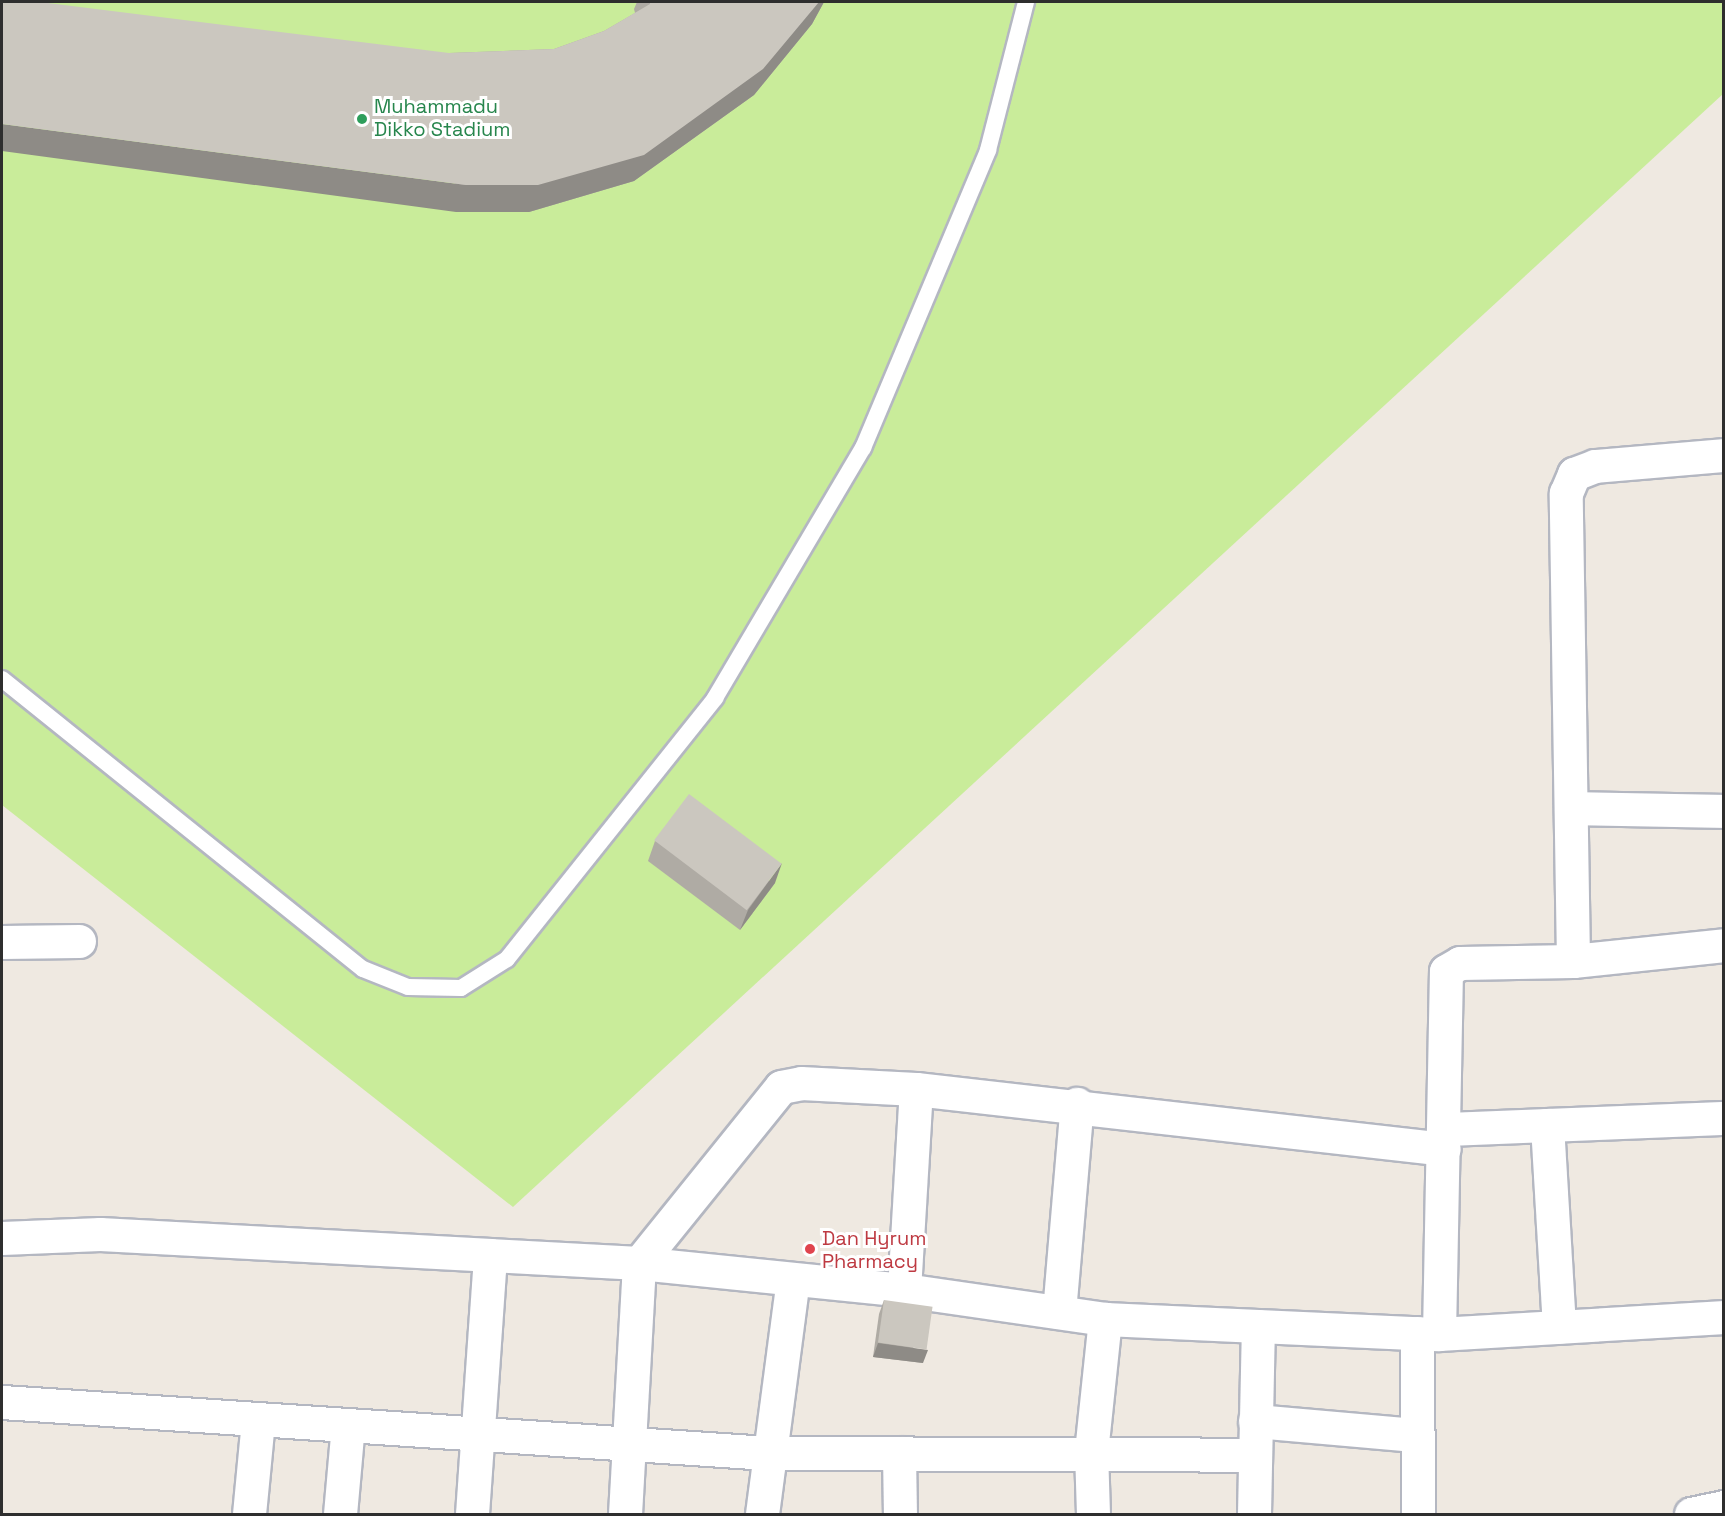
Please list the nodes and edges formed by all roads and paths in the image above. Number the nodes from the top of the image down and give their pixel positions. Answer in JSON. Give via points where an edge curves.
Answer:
{"nodes":[{"id":1,"x":1026,"y":2,"type":"edge"},
{"id":2,"x":1724,"y":455,"type":"edge"},
{"id":3,"x":2,"y":679,"type":"edge"},
{"id":4,"x":1571,"y":808,"type":"junction"},
{"id":5,"x":1724,"y":811,"type":"edge"},
{"id":6,"x":79,"y":941,"type":"dead end"},
{"id":7,"x":2,"y":942,"type":"edge"},
{"id":8,"x":1724,"y":945,"type":"edge"},
{"id":9,"x":1573,"y":961,"type":"junction"},
{"id":10,"x":916,"y":1089,"type":"junction"},
{"id":11,"x":1077,"y":1104,"type":"junction"},
{"id":12,"x":1724,"y":1118,"type":"edge"},
{"id":13,"x":1547,"y":1125,"type":"junction"},
{"id":14,"x":1445,"y":1139,"type":"junction"},
{"id":15,"x":2,"y":1238,"type":"edge"},
{"id":16,"x":490,"y":1256,"type":"junction"},
{"id":17,"x":639,"y":1263,"type":"junction"},
{"id":18,"x":793,"y":1280,"type":"junction"},
{"id":19,"x":904,"y":1290,"type":"junction"},
{"id":20,"x":1059,"y":1312,"type":"junction"},
{"id":21,"x":1724,"y":1317,"type":"edge"},
{"id":22,"x":1105,"y":1319,"type":"junction"},
{"id":23,"x":1258,"y":1326,"type":"junction"},
{"id":24,"x":1560,"y":1327,"type":"junction"},
{"id":25,"x":1428,"y":1334,"type":"junction"},
{"id":26,"x":2,"y":1402,"type":"edge"},
{"id":27,"x":258,"y":1420,"type":"junction"},
{"id":28,"x":1255,"y":1421,"type":"junction"},
{"id":29,"x":348,"y":1425,"type":"junction"},
{"id":30,"x":477,"y":1433,"type":"junction"},
{"id":31,"x":1415,"y":1435,"type":"junction"},
{"id":32,"x":631,"y":1445,"type":"junction"},
{"id":33,"x":1091,"y":1452,"type":"junction"},
{"id":34,"x":768,"y":1453,"type":"junction"},
{"id":35,"x":898,"y":1453,"type":"junction"},
{"id":36,"x":1254,"y":1455,"type":"junction"},
{"id":37,"x":1724,"y":1507,"type":"edge"},
{"id":38,"x":249,"y":1515,"type":"edge"},
{"id":39,"x":340,"y":1515,"type":"edge"},
{"id":40,"x":472,"y":1515,"type":"edge"},
{"id":41,"x":625,"y":1515,"type":"edge"},
{"id":42,"x":762,"y":1515,"type":"edge"},
{"id":43,"x":900,"y":1515,"type":"edge"},
{"id":44,"x":1093,"y":1515,"type":"edge"},
{"id":45,"x":1254,"y":1515,"type":"edge"},
{"id":46,"x":1418,"y":1515,"type":"edge"},
{"id":47,"x":1692,"y":1515,"type":"edge"}],
"edges":[{"from":1,"to":3,"type":"lane","via":[[988,150],[863,448],[715,698],[507,959],[461,988],[408,987],[363,969]]},
{"from":2,"to":4,"type":"street","via":[[1595,466],[1574,474],[1566,493]]},
{"from":4,"to":5,"type":"street"},
{"from":4,"to":9,"type":"street"},
{"from":6,"to":7,"type":"street"},
{"from":8,"to":9,"type":"street"},
{"from":9,"to":14,"type":"street","via":[[1460,963],[1446,971]]},
{"from":10,"to":11,"type":"street"},
{"from":10,"to":17,"type":"street","via":[[801,1083],[781,1087]]},
{"from":10,"to":19,"type":"street"},
{"from":11,"to":14,"type":"street"},
{"from":11,"to":20,"type":"street"},
{"from":12,"to":13,"type":"street"},
{"from":13,"to":14,"type":"street"},
{"from":13,"to":24,"type":"street"},
{"from":14,"to":25,"type":"street"},
{"from":15,"to":16,"type":"street","via":[[100,1234]]},
{"from":16,"to":17,"type":"street"},
{"from":16,"to":30,"type":"street"},
{"from":17,"to":18,"type":"street"},
{"from":17,"to":32,"type":"street"},
{"from":18,"to":19,"type":"street"},
{"from":18,"to":34,"type":"street"},
{"from":19,"to":20,"type":"street"},
{"from":20,"to":22,"type":"street"},
{"from":21,"to":24,"type":"street"},
{"from":22,"to":23,"type":"street"},
{"from":22,"to":33,"type":"street"},
{"from":23,"to":25,"type":"street"},
{"from":23,"to":28,"type":"street"},
{"from":24,"to":25,"type":"street"},
{"from":25,"to":31,"type":"street"},
{"from":26,"to":27,"type":"street"},
{"from":27,"to":29,"type":"street"},
{"from":27,"to":38,"type":"street"},
{"from":28,"to":31,"type":"street"},
{"from":28,"to":36,"type":"street"},
{"from":29,"to":30,"type":"street"},
{"from":29,"to":39,"type":"street"},
{"from":30,"to":32,"type":"street"},
{"from":30,"to":40,"type":"street"},
{"from":31,"to":46,"type":"street"},
{"from":32,"to":34,"type":"street"},
{"from":32,"to":41,"type":"street"},
{"from":33,"to":35,"type":"street"},
{"from":33,"to":36,"type":"street"},
{"from":33,"to":44,"type":"street"},
{"from":34,"to":35,"type":"street"},
{"from":34,"to":42,"type":"street"},
{"from":35,"to":43,"type":"street"},
{"from":36,"to":45,"type":"street"},
{"from":37,"to":47,"type":"street"}]}
